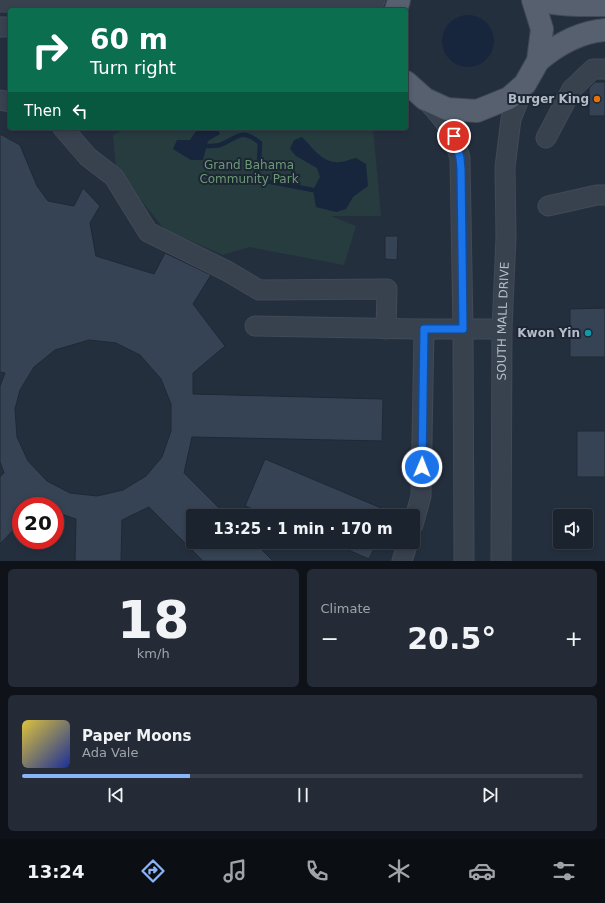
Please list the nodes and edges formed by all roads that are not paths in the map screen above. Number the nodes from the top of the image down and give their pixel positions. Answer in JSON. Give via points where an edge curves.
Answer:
{"nodes":[{"id":1,"x":375,"y":0,"type":"edge"},
{"id":2,"x":533,"y":0,"type":"edge"},
{"id":3,"x":539,"y":0,"type":"edge"},
{"id":4,"x":0,"y":2,"type":"edge"},
{"id":5,"x":44,"y":4,"type":"edge"},
{"id":6,"x":605,"y":5,"type":"edge"},
{"id":7,"x":605,"y":30,"type":"edge"},
{"id":8,"x":538,"y":61,"type":"junction"},
{"id":9,"x":605,"y":69,"type":"edge"},
{"id":10,"x":408,"y":84,"type":"edge"},
{"id":11,"x":525,"y":84,"type":"junction"},
{"id":12,"x":425,"y":100,"type":"junction"},
{"id":13,"x":64,"y":130,"type":"edge"},
{"id":14,"x":546,"y":138,"type":"dead end"},
{"id":15,"x":605,"y":195,"type":"edge"},
{"id":16,"x":548,"y":206,"type":"dead end"},
{"id":17,"x":255,"y":326,"type":"dead end"},
{"id":18,"x":386,"y":329,"type":"junction"},
{"id":19,"x":424,"y":329,"type":"junction"},
{"id":20,"x":463,"y":329,"type":"junction"},
{"id":21,"x":502,"y":329,"type":"junction"},
{"id":22,"x":417,"y":509,"type":"edge"},
{"id":23,"x":406,"y":549,"type":"edge"},
{"id":24,"x":402,"y":561,"type":"edge"},
{"id":25,"x":464,"y":561,"type":"edge"},
{"id":26,"x":502,"y":561,"type":"edge"}],
"edges":[{"from":1,"to":5,"type":"street","via":[[332,3]]},
{"from":2,"to":8,"type":"main road","via":[[542,29]]},
{"from":3,"to":6,"type":"main road","via":[[568,5]]},
{"from":4,"to":5,"type":"street"},
{"from":7,"to":8,"type":"main road","via":[[578,35]]},
{"from":8,"to":11,"type":"main road"},
{"from":9,"to":14,"type":"street","via":[[593,69],[572,89]]},
{"from":10,"to":12,"type":"main road"},
{"from":11,"to":12,"type":"main road","via":[[509,98],[477,111],[447,109]]},
{"from":11,"to":21,"type":"street","name":"SOUTH MALL DRIVE","via":[[511,119],[506,152]]},
{"from":12,"to":20,"type":"street","via":[[449,126],[460,158]]},
{"from":13,"to":18,"type":"street","via":[[88,157],[114,177],[148,232],[260,290],[387,289]]},
{"from":15,"to":16,"type":"street"},
{"from":17,"to":18,"type":"street"},
{"from":18,"to":19,"type":"street"},
{"from":19,"to":20,"type":"street"},
{"from":19,"to":22,"type":"street","via":[[421,496]]},
{"from":20,"to":21,"type":"street"},
{"from":20,"to":25,"type":"street"},
{"from":21,"to":26,"type":"street","name":"SOUTH MALL DRIVE"},
{"from":23,"to":24,"type":"street"}]}
